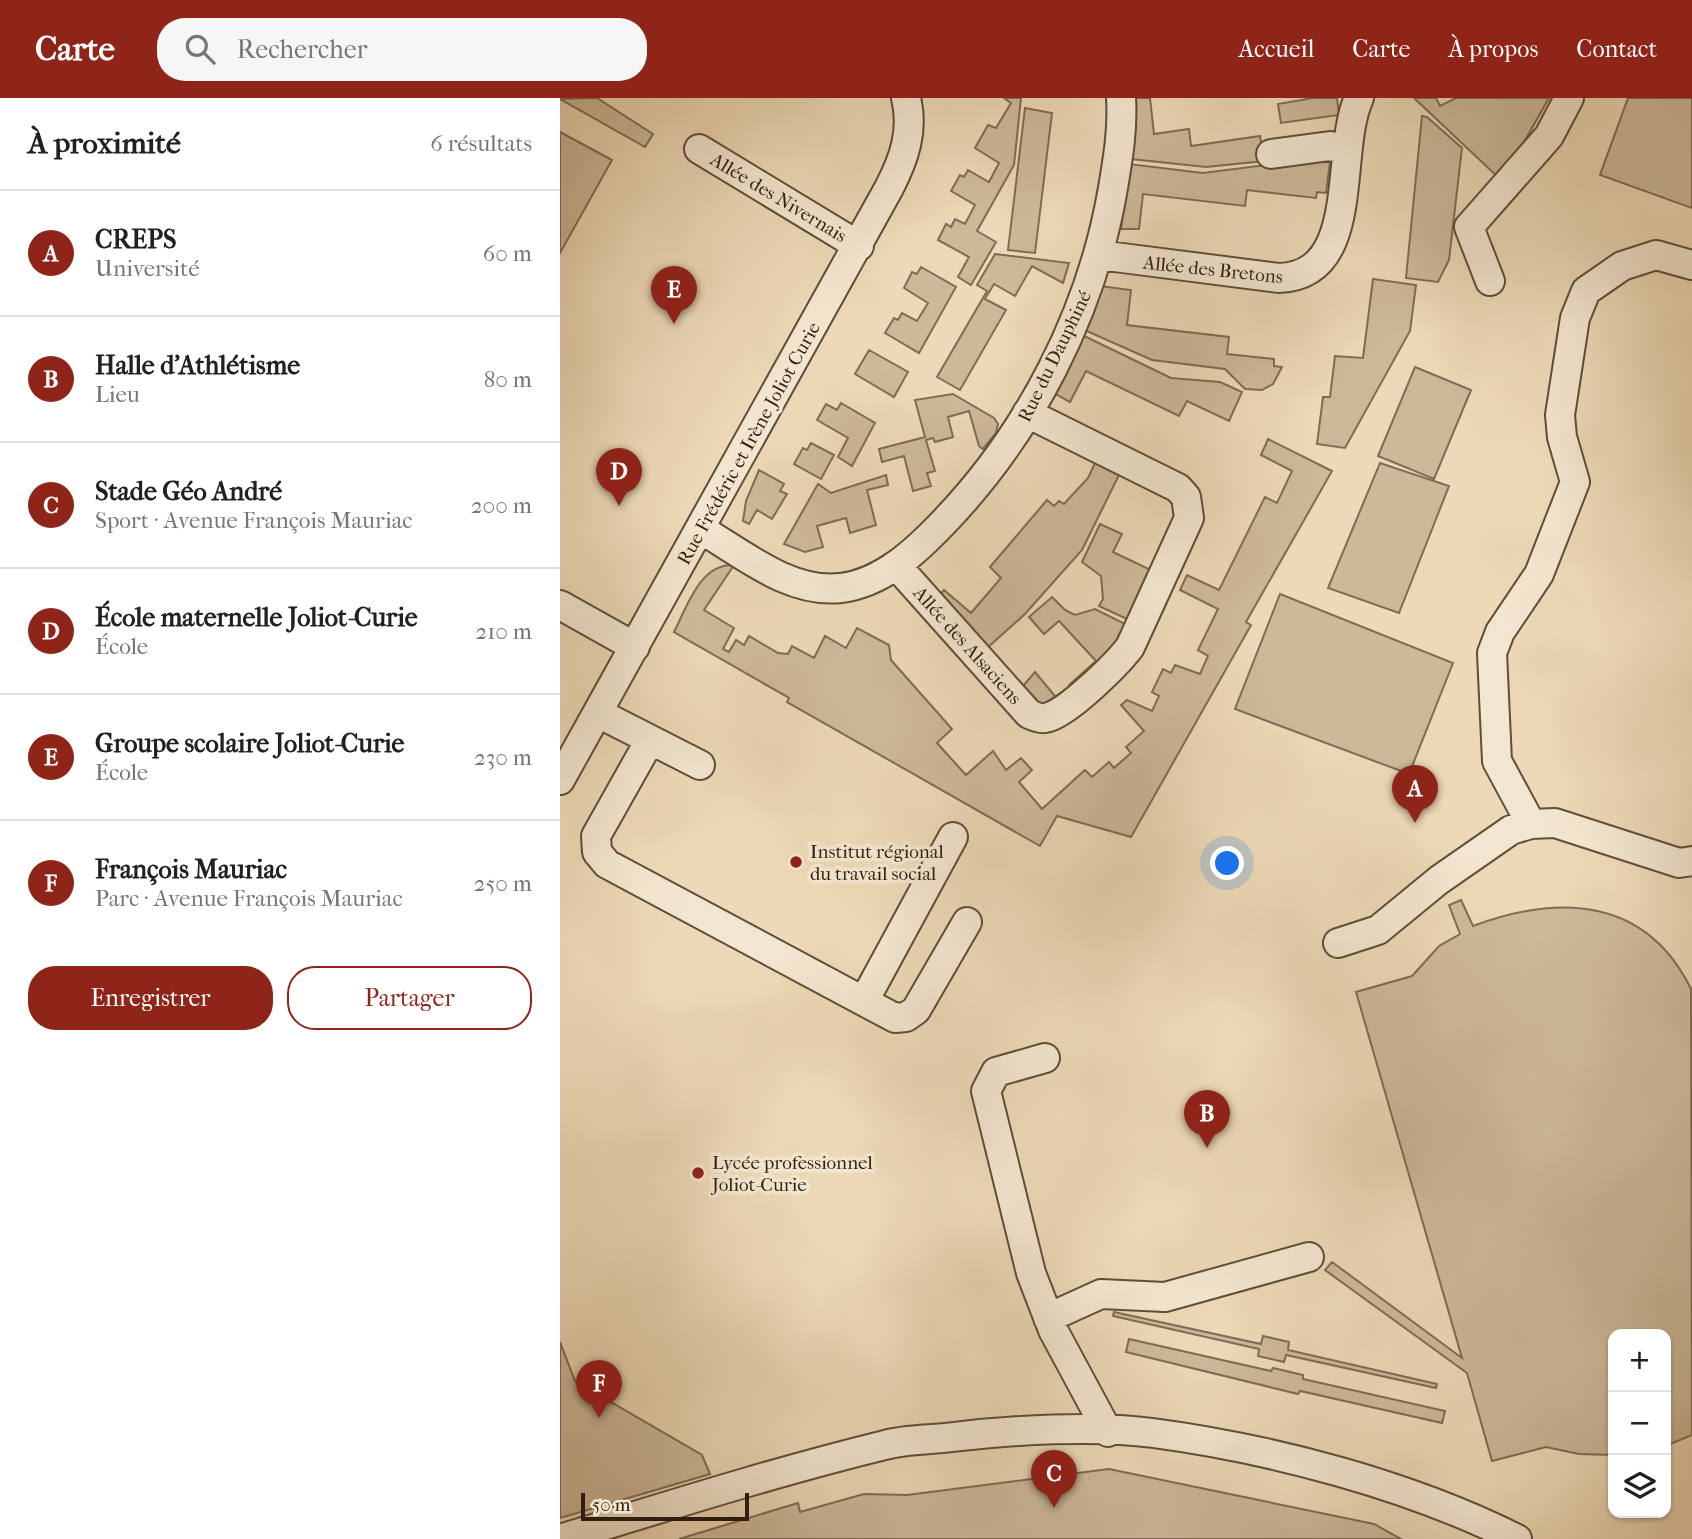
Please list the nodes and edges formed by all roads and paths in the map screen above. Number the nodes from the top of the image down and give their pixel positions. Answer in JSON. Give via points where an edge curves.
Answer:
{"nodes":[{"id":1,"x":906,"y":98,"type":"edge"},
{"id":2,"x":1118,"y":98,"type":"edge"},
{"id":3,"x":1359,"y":98,"type":"edge"},
{"id":4,"x":1569,"y":98,"type":"edge"},
{"id":5,"x":699,"y":149,"type":"dead end"},
{"id":6,"x":1347,"y":149,"type":"junction"},
{"id":7,"x":1271,"y":154,"type":"dead end"},
{"id":8,"x":859,"y":246,"type":"junction"},
{"id":9,"x":1099,"y":255,"type":"junction"},
{"id":10,"x":1692,"y":265,"type":"edge"},
{"id":11,"x":1490,"y":281,"type":"dead end"},
{"id":12,"x":1027,"y":413,"type":"junction"},
{"id":13,"x":702,"y":530,"type":"junction"},
{"id":14,"x":896,"y":565,"type":"junction"},
{"id":15,"x":560,"y":605,"type":"edge"},
{"id":16,"x":635,"y":647,"type":"junction"},
{"id":17,"x":597,"y":713,"type":"junction"},
{"id":18,"x":650,"y":740,"type":"junction"},
{"id":19,"x":700,"y":765,"type":"dead end"},
{"id":20,"x":560,"y":780,"type":"edge"},
{"id":21,"x":1531,"y":824,"type":"junction"},
{"id":22,"x":953,"y":836,"type":"dead end"},
{"id":23,"x":1692,"y":861,"type":"edge"},
{"id":24,"x":967,"y":922,"type":"dead end"},
{"id":25,"x":1338,"y":943,"type":"dead end"},
{"id":26,"x":864,"y":1001,"type":"junction"},
{"id":27,"x":1045,"y":1058,"type":"dead end"},
{"id":28,"x":1309,"y":1257,"type":"dead end"},
{"id":29,"x":1048,"y":1318,"type":"junction"},
{"id":30,"x":1108,"y":1432,"type":"junction"},
{"id":31,"x":560,"y":1539,"type":"edge"},
{"id":32,"x":1517,"y":1539,"type":"edge"}],
"edges":[{"from":1,"to":8,"type":"street","name":"Rue Frédéric et Irène Joliot Curie","via":[[910,123],[901,166]]},
{"from":2,"to":9,"type":"street","name":"Rue du Dauphiné","via":[[1119,155]]},
{"from":3,"to":6,"type":"street","name":"Allée des Bretons"},
{"from":4,"to":11,"type":"street","via":[[1549,136],[1469,227]]},
{"from":5,"to":8,"type":"street","name":"Allée des Nivernais"},
{"from":6,"to":7,"type":"street","via":[[1331,146]]},
{"from":6,"to":9,"type":"street","name":"Allée des Bretons","via":[[1332,245],[1315,267],[1292,278]]},
{"from":8,"to":13,"type":"street","name":"Rue Frédéric et Irène Joliot Curie"},
{"from":9,"to":12,"type":"street","name":"Rue du Dauphiné","via":[[1065,340]]},
{"from":10,"to":21,"type":"street","via":[[1656,255],[1622,266],[1586,291],[1575,318],[1560,415],[1575,482],[1539,574],[1500,632],[1492,653],[1497,761]]},
{"from":12,"to":14,"type":"street","name":"Rue du Dauphiné","via":[[971,493]]},
{"from":12,"to":14,"type":"street","name":"Allée des Alsaciens","via":[[1178,488],[1189,508],[1189,518],[1130,647],[1055,715],[1038,718],[1029,714]]},
{"from":13,"to":14,"type":"street","name":"Rue du Dauphiné","via":[[789,580],[815,588],[855,586]]},
{"from":13,"to":16,"type":"street","name":"Rue Frédéric et Irène Joliot Curie"},
{"from":15,"to":16,"type":"street"},
{"from":16,"to":17,"type":"street","name":"Rue Frédéric et Irène Joliot Curie"},
{"from":17,"to":18,"type":"street"},
{"from":17,"to":20,"type":"street","name":"Rue Frédéric et Irène Joliot Curie"},
{"from":18,"to":19,"type":"street"},
{"from":18,"to":26,"type":"street","via":[[596,836],[597,852],[607,864]]},
{"from":21,"to":23,"type":"street","via":[[1555,823],[1679,863]]},
{"from":21,"to":25,"type":"street","via":[[1511,830],[1378,930]]},
{"from":22,"to":26,"type":"street"},
{"from":24,"to":26,"type":"street","via":[[916,1010],[895,1018]]},
{"from":27,"to":29,"type":"street","via":[[996,1072],[986,1091],[1031,1273]]},
{"from":28,"to":29,"type":"street","via":[[1165,1297],[1101,1294]]},
{"from":29,"to":30,"type":"street"},
{"from":30,"to":31,"type":"street","via":[[982,1434],[885,1445]]},
{"from":30,"to":32,"type":"street","via":[[1151,1433],[1295,1459],[1455,1510]]}]}
